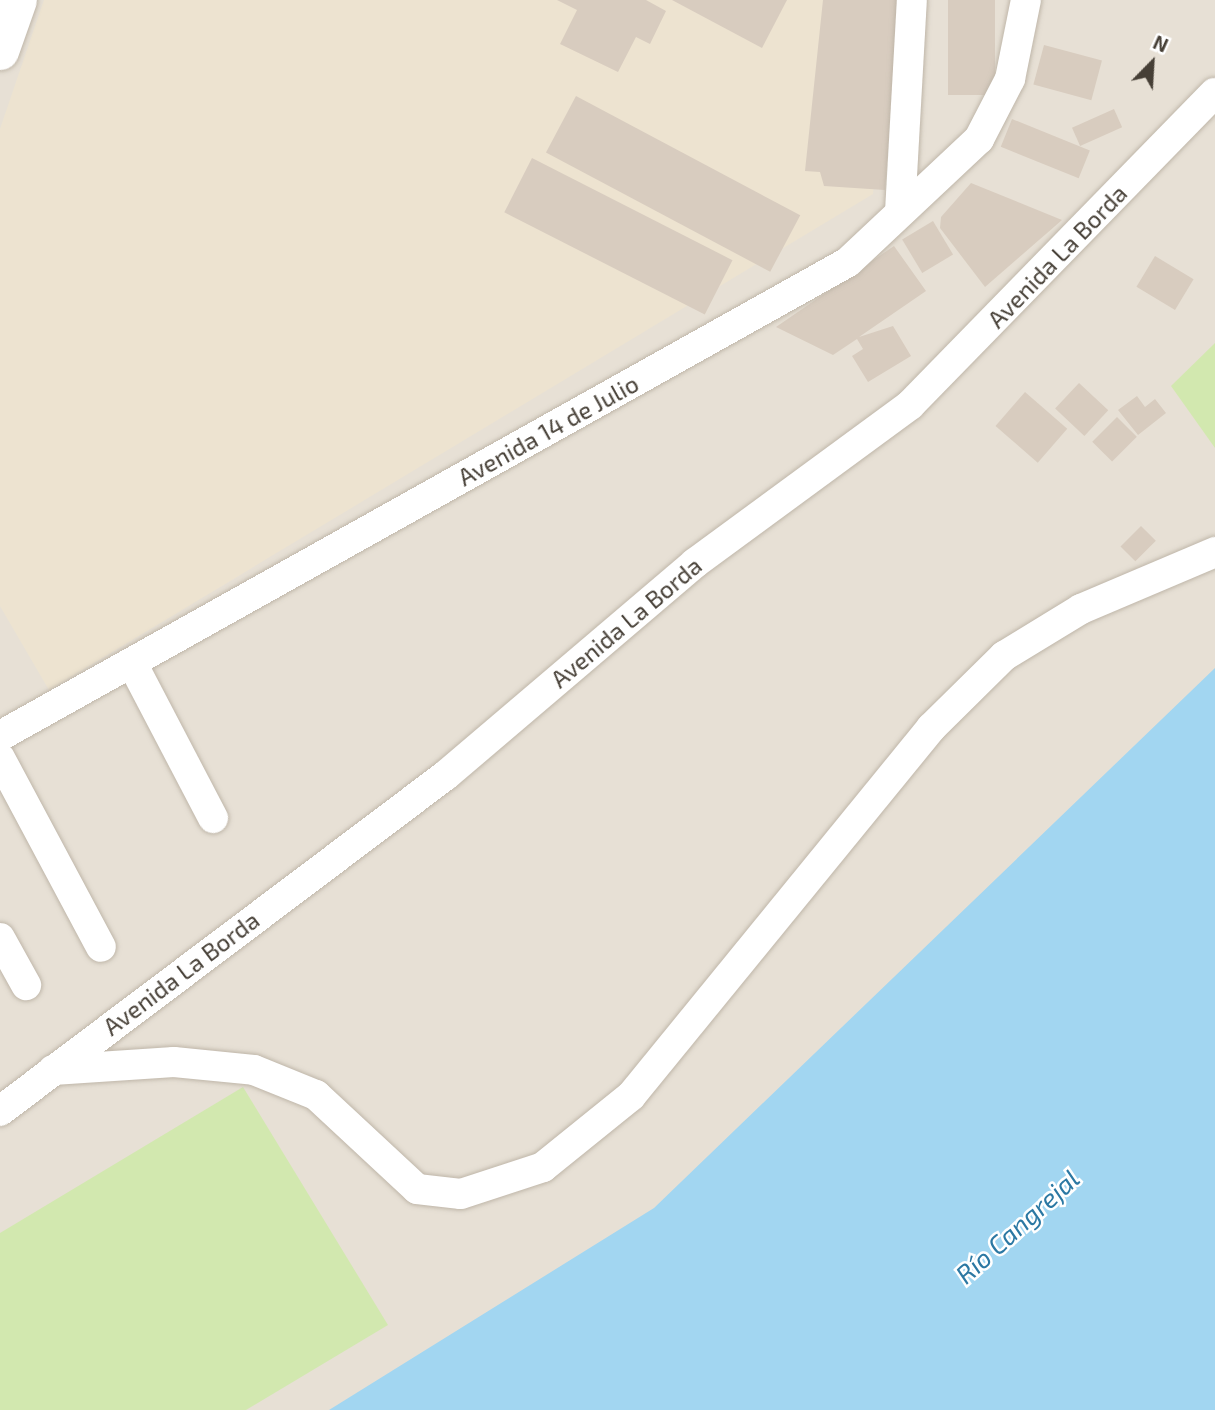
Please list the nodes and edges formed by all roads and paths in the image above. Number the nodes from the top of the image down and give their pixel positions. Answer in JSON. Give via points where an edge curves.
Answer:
{"nodes":[{"id":1,"x":18,"y":0,"type":"edge"},
{"id":2,"x":912,"y":0,"type":"edge"},
{"id":3,"x":1026,"y":0,"type":"edge"},
{"id":4,"x":0,"y":51,"type":"edge"},
{"id":5,"x":1215,"y":93,"type":"edge"},
{"id":6,"x":900,"y":212,"type":"junction"},
{"id":7,"x":1215,"y":552,"type":"edge"},
{"id":8,"x":132,"y":663,"type":"junction"},
{"id":9,"x":0,"y":736,"type":"edge"},
{"id":10,"x":0,"y":758,"type":"edge"},
{"id":11,"x":213,"y":818,"type":"dead end"},
{"id":12,"x":0,"y":938,"type":"edge"},
{"id":13,"x":100,"y":947,"type":"dead end"},
{"id":14,"x":26,"y":985,"type":"dead end"},
{"id":15,"x":53,"y":1070,"type":"junction"},
{"id":16,"x":0,"y":1111,"type":"edge"}],
"edges":[{"from":1,"to":4,"type":"street"},
{"from":2,"to":6,"type":"street"},
{"from":3,"to":6,"type":"street","name":"Avenida 14 de Julio","via":[[1010,79],[979,139]]},
{"from":5,"to":15,"type":"street","name":"Avenida La Borda","via":[[911,405],[695,563],[446,775]]},
{"from":6,"to":8,"type":"street","name":"Avenida 14 de Julio","via":[[848,262]]},
{"from":7,"to":15,"type":"street","via":[[1081,609],[1004,656],[931,728],[631,1096],[543,1167],[461,1194],[416,1189],[316,1095],[254,1070],[174,1062]]},
{"from":8,"to":9,"type":"street","name":"Avenida 14 de Julio"},
{"from":8,"to":11,"type":"street"},
{"from":10,"to":13,"type":"street"},
{"from":12,"to":14,"type":"street"},
{"from":15,"to":16,"type":"street","name":"Avenida La Borda"}]}
